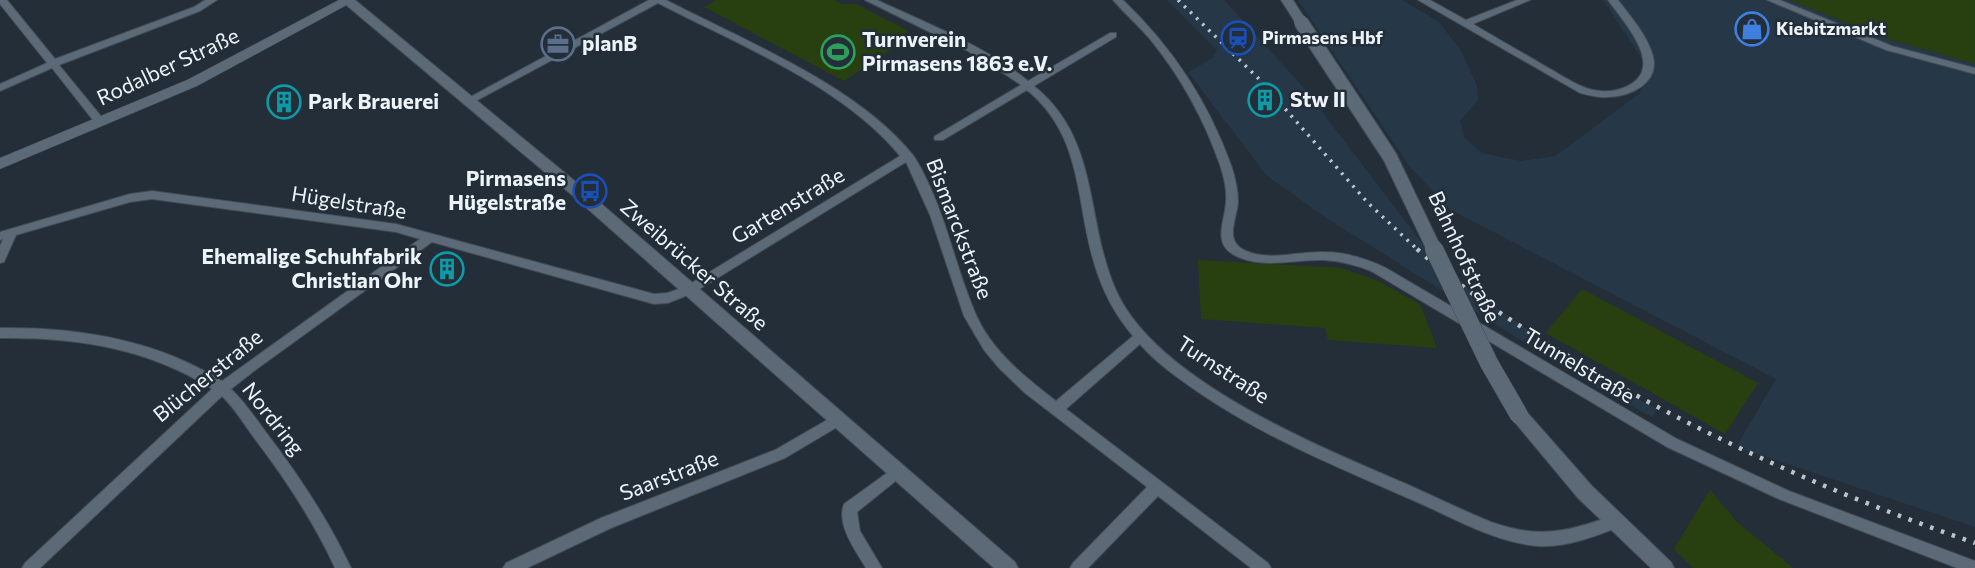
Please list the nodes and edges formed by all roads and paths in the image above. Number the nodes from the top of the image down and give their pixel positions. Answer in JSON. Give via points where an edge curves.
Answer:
{"nodes":[{"id":1,"x":2,"y":0,"type":"edge"},
{"id":2,"x":212,"y":0,"type":"edge"},
{"id":3,"x":349,"y":0,"type":"edge"},
{"id":4,"x":657,"y":0,"type":"edge"},
{"id":5,"x":870,"y":0,"type":"edge"},
{"id":6,"x":1118,"y":0,"type":"edge"},
{"id":7,"x":1287,"y":0,"type":"edge"},
{"id":8,"x":1423,"y":0,"type":"edge"},
{"id":9,"x":1525,"y":0,"type":"edge"},
{"id":10,"x":1613,"y":0,"type":"edge"},
{"id":11,"x":1772,"y":0,"type":"edge"},
{"id":12,"x":1465,"y":24,"type":"junction"},
{"id":13,"x":1113,"y":35,"type":"dead end"},
{"id":14,"x":55,"y":63,"type":"junction"},
{"id":15,"x":1975,"y":71,"type":"edge"},
{"id":16,"x":1026,"y":85,"type":"junction"},
{"id":17,"x":0,"y":88,"type":"edge"},
{"id":18,"x":468,"y":101,"type":"junction"},
{"id":19,"x":100,"y":122,"type":"junction"},
{"id":20,"x":939,"y":138,"type":"dead end"},
{"id":21,"x":908,"y":156,"type":"junction"},
{"id":22,"x":0,"y":164,"type":"edge"},
{"id":23,"x":6,"y":234,"type":"edge"},
{"id":24,"x":430,"y":237,"type":"junction"},
{"id":25,"x":0,"y":259,"type":"edge"},
{"id":26,"x":689,"y":289,"type":"junction"},
{"id":27,"x":0,"y":332,"type":"edge"},
{"id":28,"x":1140,"y":337,"type":"junction"},
{"id":29,"x":223,"y":388,"type":"junction"},
{"id":30,"x":1056,"y":409,"type":"junction"},
{"id":31,"x":839,"y":419,"type":"junction"},
{"id":32,"x":898,"y":471,"type":"junction"},
{"id":33,"x":1158,"y":486,"type":"junction"},
{"id":34,"x":1614,"y":522,"type":"junction"},
{"id":35,"x":30,"y":568,"type":"edge"},
{"id":36,"x":343,"y":568,"type":"edge"},
{"id":37,"x":511,"y":568,"type":"edge"},
{"id":38,"x":874,"y":568,"type":"edge"},
{"id":39,"x":1008,"y":568,"type":"edge"},
{"id":40,"x":1078,"y":568,"type":"edge"},
{"id":41,"x":1264,"y":568,"type":"edge"},
{"id":42,"x":1664,"y":568,"type":"edge"},
{"id":43,"x":1975,"y":568,"type":"edge"}],
"edges":[{"from":1,"to":14,"type":"street"},
{"from":2,"to":14,"type":"street"},
{"from":3,"to":18,"type":"street","name":"Zweibrücker Straße"},
{"from":3,"to":19,"type":"main road","name":"Rodalber Straße","via":[[192,83]]},
{"from":4,"to":18,"type":"street"},
{"from":4,"to":21,"type":"street","name":"Bismarckstraße","via":[[842,100]]},
{"from":5,"to":16,"type":"street","name":"Turnstraße","via":[[985,58]]},
{"from":6,"to":43,"type":"street","name":"Tunnelstraße","via":[[1176,63],[1213,133],[1231,186],[1227,242],[1240,253],[1345,258],[1382,271],[1621,415],[1715,464],[1868,530]]},
{"from":7,"to":34,"type":"street","name":"Bahnhofstraße","bridge":true,"via":[[1390,157],[1489,363],[1519,415]]},
{"from":8,"to":12,"type":"street"},
{"from":9,"to":12,"type":"street"},
{"from":10,"to":12,"type":"street","via":[[1651,62],[1646,79],[1611,94],[1577,88]]},
{"from":11,"to":15,"type":"street","via":[[1889,48]]},
{"from":13,"to":16,"type":"street"},
{"from":14,"to":17,"type":"street"},
{"from":14,"to":19,"type":"street"},
{"from":16,"to":20,"type":"street"},
{"from":16,"to":28,"type":"street","name":"Turnstraße","via":[[1054,111],[1075,149],[1087,191],[1099,269],[1122,314]]},
{"from":18,"to":26,"type":"street","name":"Zweibrücker Straße"},
{"from":19,"to":22,"type":"main road","name":"Rodalber Straße"},
{"from":21,"to":26,"type":"street","name":"Gartenstraße"},
{"from":21,"to":30,"type":"street","name":"Bismarckstraße","via":[[978,332],[1013,375]]},
{"from":23,"to":24,"type":"street","name":"Hügelstraße","via":[[152,195],[354,220]]},
{"from":23,"to":25,"type":"street"},
{"from":24,"to":26,"type":"street","name":"Hügelstraße","via":[[654,299]]},
{"from":24,"to":29,"type":"street","name":"Blücherstraße"},
{"from":26,"to":31,"type":"street","name":"Zweibrücker Straße"},
{"from":27,"to":29,"type":"street","name":"Nordring","via":[[53,333],[118,345],[199,373]]},
{"from":28,"to":30,"type":"street"},
{"from":28,"to":34,"type":"street","name":"Turnstraße","via":[[1178,372],[1236,409],[1473,519],[1539,539],[1573,536]]},
{"from":29,"to":35,"type":"street","name":"Blücherstraße"},
{"from":29,"to":36,"type":"street","name":"Nordring","via":[[306,497]]},
{"from":30,"to":33,"type":"street","name":"Bismarckstraße"},
{"from":31,"to":32,"type":"street","name":"Zweibrücker Straße"},
{"from":31,"to":37,"type":"street","name":"Saarstraße","via":[[780,454],[606,523]]},
{"from":32,"to":38,"type":"street","via":[[849,509],[853,532]]},
{"from":32,"to":39,"type":"street","name":"Zweibrücker Straße"},
{"from":33,"to":40,"type":"street"},
{"from":33,"to":41,"type":"street","name":"Bismarckstraße"},
{"from":34,"to":42,"type":"street"}]}
